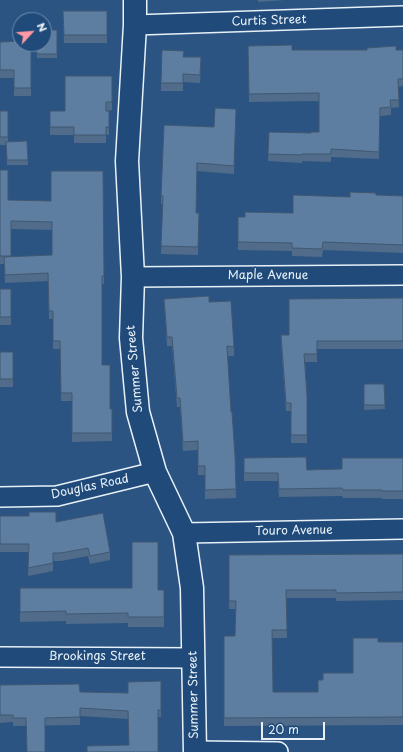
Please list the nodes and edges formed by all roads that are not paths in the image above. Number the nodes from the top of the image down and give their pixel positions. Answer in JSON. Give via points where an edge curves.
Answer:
{"nodes":[{"id":1,"x":135,"y":0,"type":"edge"},
{"id":2,"x":403,"y":16,"type":"edge"},
{"id":3,"x":135,"y":25,"type":"junction"},
{"id":4,"x":403,"y":275,"type":"edge"},
{"id":5,"x":133,"y":277,"type":"junction"},
{"id":6,"x":155,"y":472,"type":"junction"},
{"id":7,"x":0,"y":497,"type":"edge"},
{"id":8,"x":403,"y":529,"type":"edge"},
{"id":9,"x":184,"y":532,"type":"junction"},
{"id":10,"x":0,"y":657,"type":"edge"},
{"id":11,"x":193,"y":658,"type":"junction"},
{"id":12,"x":195,"y":751,"type":"edge"},
{"id":13,"x":278,"y":752,"type":"edge"}],
"edges":[{"from":1,"to":3,"type":"street","name":"Summer Street"},
{"from":2,"to":3,"type":"street","name":"Curtis Street"},
{"from":3,"to":5,"type":"street","name":"Summer Street","via":[[128,161]]},
{"from":4,"to":5,"type":"street","name":"Maple Avenue"},
{"from":5,"to":6,"type":"street","name":"Summer Street","via":[[131,338],[138,412]]},
{"from":6,"to":7,"type":"street","name":"Douglas Road","via":[[57,496]]},
{"from":6,"to":9,"type":"street","name":"Summer Street"},
{"from":8,"to":9,"type":"street","name":"Touro Avenue"},
{"from":9,"to":11,"type":"street","name":"Summer Street","via":[[192,588]]},
{"from":10,"to":11,"type":"street","name":"Brookings Street"},
{"from":11,"to":12,"type":"street","name":"Summer Street"},
{"from":12,"to":13,"type":"street"}]}
